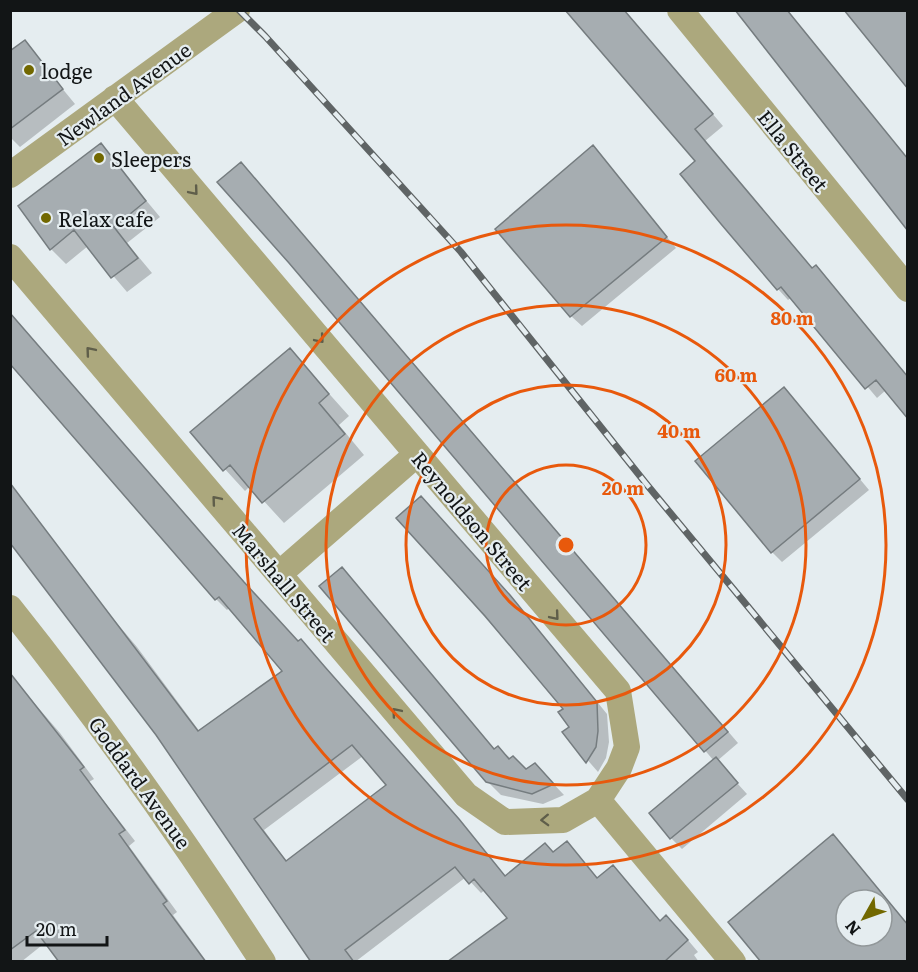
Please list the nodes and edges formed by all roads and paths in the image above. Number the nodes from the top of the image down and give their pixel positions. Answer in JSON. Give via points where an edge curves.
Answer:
{"nodes":[{"id":1,"x":237,"y":10,"type":"edge"},
{"id":2,"x":680,"y":10,"type":"edge"},
{"id":3,"x":115,"y":98,"type":"junction"},
{"id":4,"x":11,"y":174,"type":"edge"},
{"id":5,"x":10,"y":257,"type":"edge"},
{"id":6,"x":908,"y":290,"type":"edge"},
{"id":7,"x":417,"y":454,"type":"junction"},
{"id":8,"x":279,"y":574,"type":"junction"},
{"id":9,"x":10,"y":608,"type":"edge"},
{"id":10,"x":598,"y":800,"type":"junction"},
{"id":11,"x":263,"y":962,"type":"edge"},
{"id":12,"x":733,"y":962,"type":"edge"}],
"edges":[{"from":1,"to":3,"type":"street","name":"Newland Avenue"},
{"from":2,"to":6,"type":"street","name":"Ella Street"},
{"from":3,"to":4,"type":"street","name":"Newland Avenue"},
{"from":3,"to":7,"type":"street","name":"Reynoldson Street","one_way":true},
{"from":8,"to":5,"type":"street","name":"Marshall Street","one_way":true},
{"from":7,"to":8,"type":"street"},
{"from":7,"to":10,"type":"street","name":"Reynoldson Street","one_way":true,"via":[[618,691],[627,747],[619,768]]},
{"from":10,"to":8,"type":"street","name":"Marshall Street","one_way":true,"via":[[563,820],[505,822],[466,795]]},
{"from":9,"to":11,"type":"street","name":"Goddard Avenue","via":[[172,822]]},
{"from":10,"to":12,"type":"street"}]}
